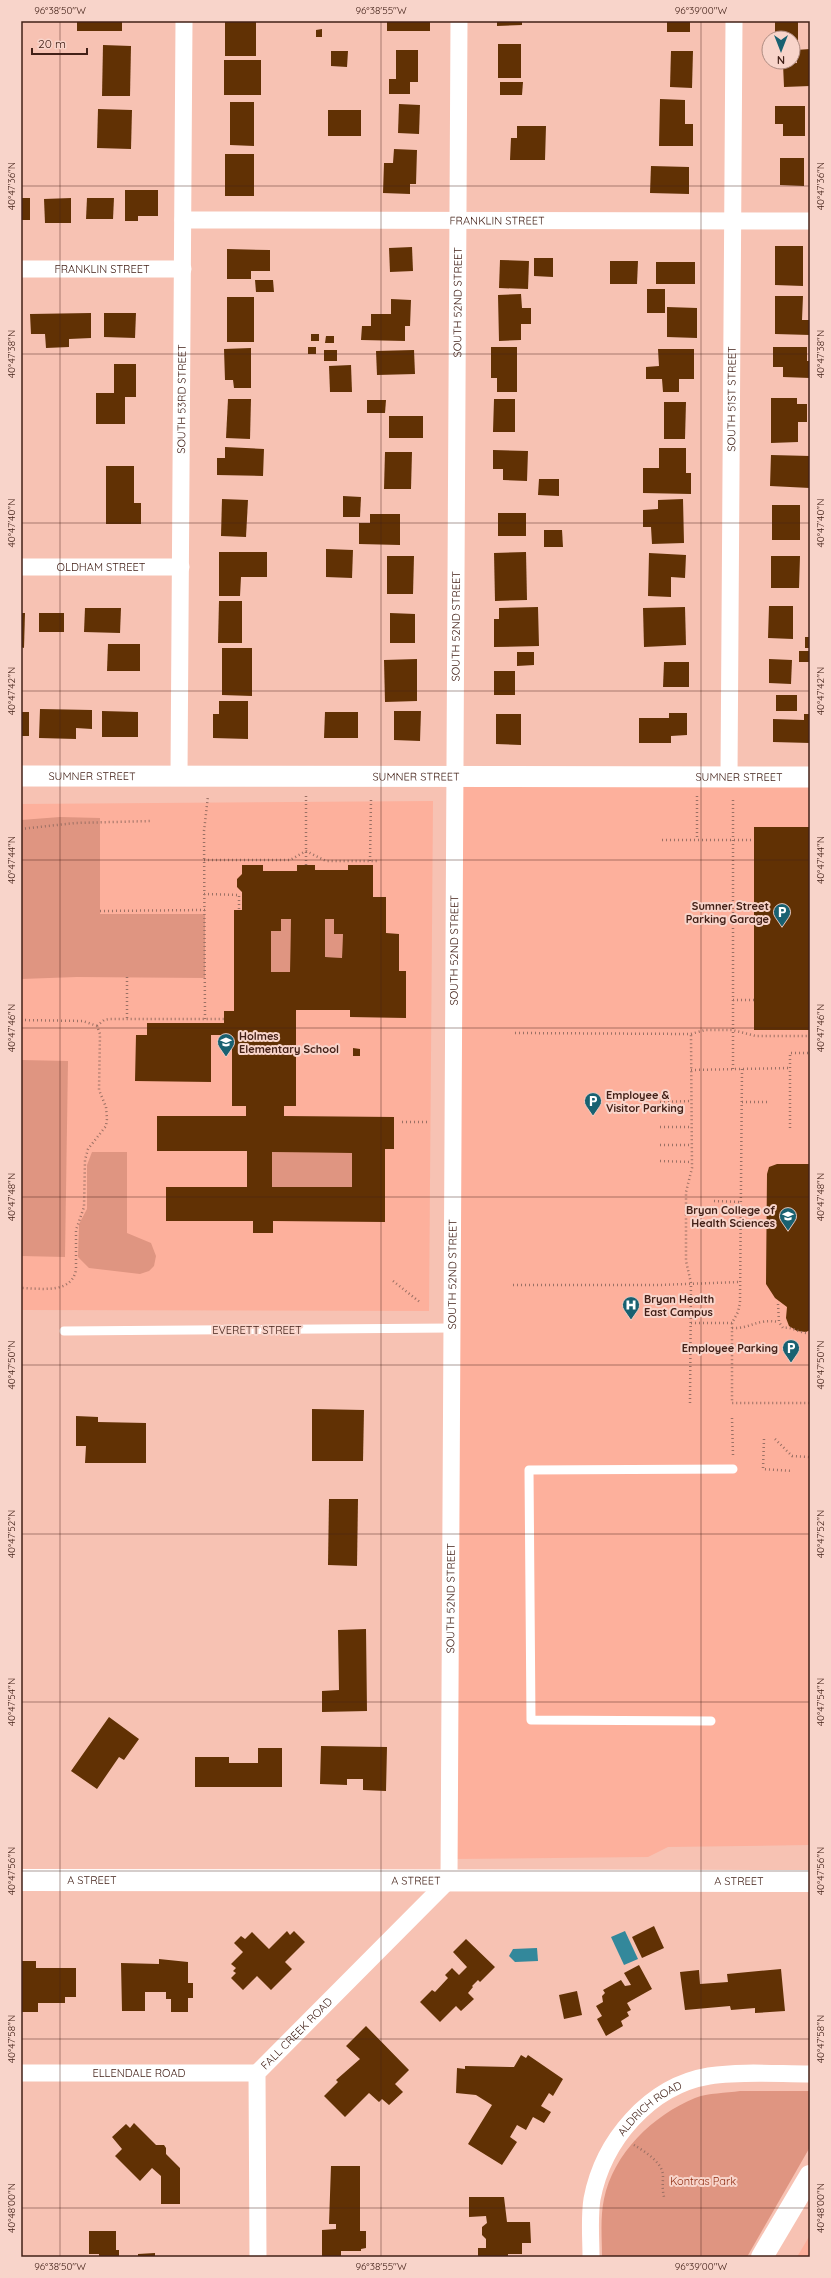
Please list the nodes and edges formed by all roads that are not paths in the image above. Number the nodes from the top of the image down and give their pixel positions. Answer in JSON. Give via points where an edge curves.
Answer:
{"nodes":[{"id":1,"x":184,"y":21,"type":"edge"},
{"id":2,"x":459,"y":21,"type":"edge"},
{"id":3,"x":734,"y":21,"type":"edge"},
{"id":4,"x":183,"y":220,"type":"junction"},
{"id":5,"x":458,"y":220,"type":"junction"},
{"id":6,"x":732,"y":221,"type":"junction"},
{"id":7,"x":810,"y":221,"type":"edge"},
{"id":8,"x":21,"y":269,"type":"edge"},
{"id":9,"x":183,"y":269,"type":"junction"},
{"id":10,"x":21,"y":567,"type":"edge"},
{"id":11,"x":181,"y":567,"type":"junction"},
{"id":12,"x":21,"y":776,"type":"edge"},
{"id":13,"x":179,"y":776,"type":"junction"},
{"id":14,"x":454,"y":777,"type":"junction"},
{"id":15,"x":729,"y":777,"type":"junction"},
{"id":16,"x":810,"y":778,"type":"edge"},
{"id":17,"x":451,"y":1328,"type":"junction"},
{"id":18,"x":64,"y":1331,"type":"dead end"},
{"id":19,"x":733,"y":1469,"type":"dead end"},
{"id":20,"x":711,"y":1721,"type":"dead end"},
{"id":21,"x":21,"y":1880,"type":"edge"},
{"id":22,"x":449,"y":1880,"type":"junction"},
{"id":23,"x":810,"y":1881,"type":"edge"},
{"id":24,"x":21,"y":2073,"type":"edge"},
{"id":25,"x":257,"y":2073,"type":"junction"},
{"id":26,"x":810,"y":2074,"type":"edge"},
{"id":27,"x":810,"y":2176,"type":"edge"},
{"id":28,"x":258,"y":2257,"type":"edge"},
{"id":29,"x":591,"y":2257,"type":"edge"},
{"id":30,"x":762,"y":2257,"type":"edge"}],
"edges":[{"from":1,"to":4,"type":"street","name":"SOUTH 53RD STREET"},
{"from":2,"to":5,"type":"street","name":"SOUTH 52ND STREET"},
{"from":3,"to":6,"type":"street","name":"SOUTH 51ST STREET"},
{"from":4,"to":5,"type":"street","name":"FRANKLIN STREET"},
{"from":4,"to":9,"type":"street","name":"SOUTH 53RD STREET"},
{"from":5,"to":6,"type":"street","name":"FRANKLIN STREET"},
{"from":5,"to":14,"type":"street","name":"SOUTH 52ND STREET"},
{"from":6,"to":7,"type":"street","name":"FRANKLIN STREET"},
{"from":6,"to":15,"type":"street","name":"SOUTH 51ST STREET"},
{"from":8,"to":9,"type":"street","name":"FRANKLIN STREET"},
{"from":9,"to":11,"type":"street","name":"SOUTH 53RD STREET"},
{"from":10,"to":11,"type":"street","name":"OLDHAM STREET"},
{"from":11,"to":13,"type":"street","name":"SOUTH 53RD STREET"},
{"from":12,"to":13,"type":"street","name":"SUMNER STREET"},
{"from":13,"to":14,"type":"street","name":"SUMNER STREET"},
{"from":14,"to":15,"type":"street","name":"SUMNER STREET"},
{"from":14,"to":17,"type":"street","name":"SOUTH 52ND STREET"},
{"from":15,"to":16,"type":"street","name":"SUMNER STREET"},
{"from":17,"to":18,"type":"lane","name":"EVERETT STREET"},
{"from":17,"to":22,"type":"street","name":"SOUTH 52ND STREET"},
{"from":19,"to":20,"type":"lane","via":[[529,1470],[531,1720]]},
{"from":21,"to":22,"type":"main road","name":"A STREET"},
{"from":22,"to":23,"type":"main road","name":"A STREET"},
{"from":22,"to":25,"type":"street","name":"FALL CREEK ROAD"},
{"from":24,"to":25,"type":"street","name":"ELLENDALE ROAD"},
{"from":25,"to":28,"type":"street","name":"FALL CREEK ROAD"},
{"from":26,"to":29,"type":"street","name":"ALDRICH ROAD","via":[[716,2076],[687,2082],[644,2108],[620,2134],[604,2164],[593,2194]]},
{"from":27,"to":30,"type":"main road"}]}
